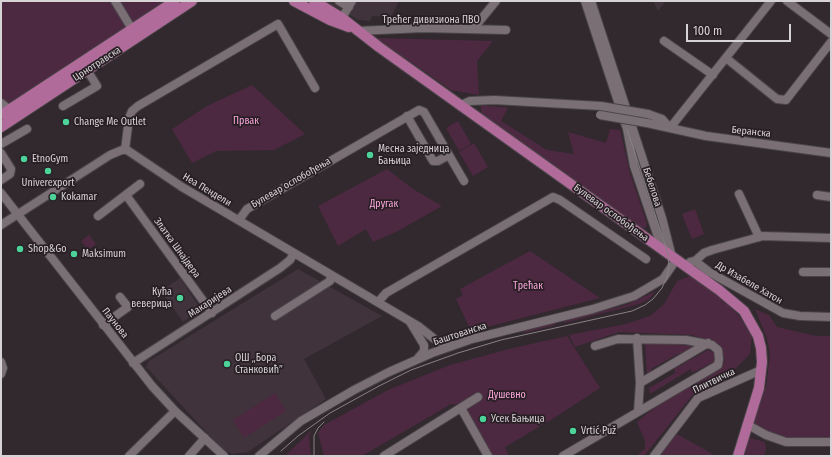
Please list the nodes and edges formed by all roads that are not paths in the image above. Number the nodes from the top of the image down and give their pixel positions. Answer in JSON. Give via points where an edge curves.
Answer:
{"nodes":[{"id":1,"x":115,"y":1,"type":"edge"},
{"id":2,"x":175,"y":1,"type":"edge"},
{"id":3,"x":192,"y":1,"type":"edge"},
{"id":4,"x":294,"y":1,"type":"edge"},
{"id":5,"x":314,"y":1,"type":"edge"},
{"id":6,"x":339,"y":1,"type":"edge"},
{"id":7,"x":496,"y":1,"type":"edge"},
{"id":8,"x":586,"y":1,"type":"edge"},
{"id":9,"x":592,"y":1,"type":"edge"},
{"id":10,"x":771,"y":1,"type":"edge"},
{"id":11,"x":787,"y":1,"type":"edge"},
{"id":12,"x":350,"y":4,"type":"edge"},
{"id":13,"x":342,"y":18,"type":"junction"},
{"id":14,"x":132,"y":29,"type":"junction"},
{"id":15,"x":473,"y":29,"type":"junction"},
{"id":16,"x":355,"y":30,"type":"junction"},
{"id":17,"x":506,"y":30,"type":"dead end"},
{"id":18,"x":831,"y":34,"type":"edge"},
{"id":19,"x":664,"y":41,"type":"dead end"},
{"id":20,"x":831,"y":42,"type":"edge"},
{"id":21,"x":726,"y":58,"type":"junction"},
{"id":22,"x":87,"y":70,"type":"junction"},
{"id":23,"x":713,"y":75,"type":"junction"},
{"id":24,"x":315,"y":88,"type":"dead end"},
{"id":25,"x":1,"y":103,"type":"edge"},
{"id":26,"x":461,"y":105,"type":"junction"},
{"id":27,"x":63,"y":106,"type":"dead end"},
{"id":28,"x":10,"y":110,"type":"junction"},
{"id":29,"x":601,"y":110,"type":"junction"},
{"id":30,"x":1,"y":115,"type":"edge"},
{"id":31,"x":407,"y":116,"type":"junction"},
{"id":32,"x":1,"y":127,"type":"edge"},
{"id":33,"x":670,"y":128,"type":"junction"},
{"id":34,"x":27,"y":129,"type":"dead end"},
{"id":35,"x":1,"y":144,"type":"edge"},
{"id":36,"x":125,"y":150,"type":"junction"},
{"id":37,"x":831,"y":153,"type":"edge"},
{"id":38,"x":1,"y":154,"type":"edge"},
{"id":39,"x":449,"y":155,"type":"junction"},
{"id":40,"x":1,"y":180,"type":"edge"},
{"id":41,"x":464,"y":181,"type":"dead end"},
{"id":42,"x":140,"y":184,"type":"dead end"},
{"id":43,"x":1,"y":193,"type":"edge"},
{"id":44,"x":739,"y":194,"type":"dead end"},
{"id":45,"x":126,"y":195,"type":"junction"},
{"id":46,"x":817,"y":195,"type":"dead end"},
{"id":47,"x":831,"y":197,"type":"edge"},
{"id":48,"x":17,"y":214,"type":"junction"},
{"id":49,"x":98,"y":216,"type":"dead end"},
{"id":50,"x":239,"y":220,"type":"junction"},
{"id":51,"x":1,"y":225,"type":"edge"},
{"id":52,"x":759,"y":237,"type":"junction"},
{"id":53,"x":831,"y":238,"type":"edge"},
{"id":54,"x":662,"y":249,"type":"junction"},
{"id":55,"x":294,"y":253,"type":"junction"},
{"id":56,"x":646,"y":259,"type":"dead end"},
{"id":57,"x":674,"y":259,"type":"junction"},
{"id":58,"x":695,"y":261,"type":"junction"},
{"id":59,"x":686,"y":266,"type":"junction"},
{"id":60,"x":803,"y":272,"type":"dead end"},
{"id":61,"x":831,"y":272,"type":"edge"},
{"id":62,"x":331,"y":275,"type":"junction"},
{"id":63,"x":120,"y":297,"type":"dead end"},
{"id":64,"x":378,"y":302,"type":"junction"},
{"id":65,"x":212,"y":313,"type":"junction"},
{"id":66,"x":275,"y":316,"type":"dead end"},
{"id":67,"x":831,"y":317,"type":"edge"},
{"id":68,"x":410,"y":322,"type":"junction"},
{"id":69,"x":104,"y":325,"type":"junction"},
{"id":70,"x":637,"y":338,"type":"junction"},
{"id":71,"x":708,"y":344,"type":"junction"},
{"id":72,"x":452,"y":345,"type":"junction"},
{"id":73,"x":595,"y":346,"type":"dead end"},
{"id":74,"x":414,"y":361,"type":"junction"},
{"id":75,"x":1,"y":362,"type":"edge"},
{"id":76,"x":134,"y":363,"type":"junction"},
{"id":77,"x":761,"y":370,"type":"junction"},
{"id":78,"x":1,"y":374,"type":"edge"},
{"id":79,"x":640,"y":383,"type":"junction"},
{"id":80,"x":478,"y":397,"type":"dead end"},
{"id":81,"x":461,"y":408,"type":"junction"},
{"id":82,"x":175,"y":411,"type":"junction"},
{"id":83,"x":638,"y":412,"type":"junction"},
{"id":84,"x":748,"y":425,"type":"junction"},
{"id":85,"x":206,"y":438,"type":"junction"},
{"id":86,"x":831,"y":442,"type":"edge"},
{"id":87,"x":387,"y":455,"type":"edge"},
{"id":88,"x":129,"y":456,"type":"edge"},
{"id":89,"x":189,"y":456,"type":"edge"},
{"id":90,"x":224,"y":456,"type":"edge"},
{"id":91,"x":259,"y":456,"type":"edge"},
{"id":92,"x":488,"y":456,"type":"edge"},
{"id":93,"x":563,"y":456,"type":"edge"},
{"id":94,"x":654,"y":456,"type":"edge"},
{"id":95,"x":738,"y":456,"type":"edge"}],
"edges":[{"from":1,"to":14,"type":"street"},
{"from":2,"to":14,"type":"main road","name":"Црнотравска"},
{"from":3,"to":22,"type":"main road","name":"Црнотравска"},
{"from":4,"to":16,"type":"main road","name":"Булевар ослобођења"},
{"from":5,"to":13,"type":"main road","name":"Булевар ослобођења"},
{"from":6,"to":12,"type":"street"},
{"from":7,"to":15,"type":"street"},
{"from":8,"to":54,"type":"street","name":"Бебелова","via":[[627,129],[634,166]]},
{"from":9,"to":57,"type":"street"},
{"from":10,"to":21,"type":"street"},
{"from":11,"to":18,"type":"street"},
{"from":12,"to":13,"type":"street"},
{"from":13,"to":16,"type":"main road","name":"Булевар ослобођења"},
{"from":14,"to":28,"type":"main road","name":"Црнотравска"},
{"from":15,"to":16,"type":"street","name":"Трећег дивизиона ПВО"},
{"from":15,"to":17,"type":"street","name":"Трећег дивизиона ПВО"},
{"from":16,"to":26,"type":"main road","name":"Булевар ослобођења"},
{"from":19,"to":23,"type":"street"},
{"from":20,"to":21,"type":"street","via":[[786,100],[776,99]]},
{"from":21,"to":23,"type":"street"},
{"from":22,"to":27,"type":"street","via":[[97,86]]},
{"from":22,"to":32,"type":"main road","name":"Црнотравска"},
{"from":23,"to":33,"type":"street"},
{"from":24,"to":36,"type":"street","via":[[278,24],[135,109],[128,123]]},
{"from":25,"to":28,"type":"street"},
{"from":26,"to":29,"type":"street","name":"Беранска","via":[[470,101],[494,100],[580,106]]},
{"from":26,"to":54,"type":"main road","name":"Булевар ослобођења"},
{"from":28,"to":30,"type":"main road","name":"Црнотравска"},
{"from":29,"to":33,"type":"street","name":"Беранска","bridge":true},
{"from":29,"to":33,"type":"street","name":"Беранска","bridge":true,"via":[[648,114],[662,119]]},
{"from":31,"to":39,"type":"street","name":"Булевар ослобођења","via":[[419,110],[424,112]]},
{"from":31,"to":39,"type":"street","via":[[433,161]]},
{"from":31,"to":50,"type":"street","name":"Булевар ослобођења","via":[[247,209]]},
{"from":33,"to":37,"type":"street","name":"Беранска"},
{"from":34,"to":35,"type":"street"},
{"from":36,"to":48,"type":"street","via":[[110,155]]},
{"from":36,"to":50,"type":"street","name":"Неа Пендели"},
{"from":38,"to":40,"type":"street","via":[[11,169],[10,174]]},
{"from":39,"to":41,"type":"street","name":"Булевар ослобођења"},
{"from":42,"to":45,"type":"street"},
{"from":43,"to":48,"type":"street","name":"Паунова"},
{"from":44,"to":52,"type":"street"},
{"from":45,"to":49,"type":"street"},
{"from":45,"to":65,"type":"street","name":"Златка Шнајдера"},
{"from":46,"to":47,"type":"street"},
{"from":48,"to":51,"type":"street"},
{"from":48,"to":69,"type":"street","name":"Паунова"},
{"from":50,"to":55,"type":"street","name":"Неа Пендели"},
{"from":52,"to":53,"type":"street"},
{"from":52,"to":58,"type":"street","via":[[704,253]]},
{"from":54,"to":57,"type":"main road","name":"Булевар ослобођења"},
{"from":55,"to":62,"type":"street","name":"Неа Пендели"},
{"from":55,"to":65,"type":"street","name":"Макаријева","via":[[286,264]]},
{"from":56,"to":64,"type":"street","name":"Булевар ослобођења","via":[[553,197],[386,293]]},
{"from":57,"to":59,"type":"main road","name":"Булевар ослобођења"},
{"from":57,"to":72,"type":"street","name":"Баштованска","via":[[666,276],[659,283],[620,301]]},
{"from":58,"to":59,"type":"street"},
{"from":58,"to":67,"type":"street","name":"Др Изабеле Хатон","via":[[709,272],[783,313]]},
{"from":59,"to":77,"type":"main road","name":"Булевар ослобођења","via":[[744,311],[760,340]]},
{"from":60,"to":61,"type":"street"},
{"from":62,"to":64,"type":"street","name":"Неа Пендели"},
{"from":62,"to":66,"type":"street","via":[[330,281]]},
{"from":63,"to":69,"type":"street","via":[[128,307]]},
{"from":64,"to":68,"type":"street","name":"Неа Пендели"},
{"from":65,"to":76,"type":"street","name":"Макаријева"},
{"from":68,"to":72,"type":"street","name":"Неа Пендели","via":[[425,330],[437,341]]},
{"from":68,"to":74,"type":"street","name":"Неа Пендели","via":[[424,348],[421,356]]},
{"from":69,"to":76,"type":"street","name":"Паунова"},
{"from":70,"to":71,"type":"street","via":[[686,340]]},
{"from":70,"to":73,"type":"street","via":[[618,339]]},
{"from":70,"to":79,"type":"street"},
{"from":71,"to":79,"type":"street"},
{"from":71,"to":83,"type":"street","via":[[718,350],[718,364]]},
{"from":72,"to":74,"type":"street","name":"Баштованска"},
{"from":74,"to":91,"type":"street","name":"Баштованска","via":[[328,405],[292,428]]},
{"from":75,"to":78,"type":"street"},
{"from":76,"to":82,"type":"street","name":"Паунова"},
{"from":77,"to":84,"type":"main road","name":"Булевар ослобођења","via":[[759,388]]},
{"from":77,"to":94,"type":"street","name":"Плитвичка","via":[[698,398]]},
{"from":79,"to":83,"type":"street"},
{"from":80,"to":81,"type":"street"},
{"from":81,"to":87,"type":"street"},
{"from":81,"to":92,"type":"street"},
{"from":82,"to":85,"type":"street","name":"Паунова"},
{"from":82,"to":88,"type":"street"},
{"from":83,"to":93,"type":"street"},
{"from":84,"to":86,"type":"street","via":[[786,442]]},
{"from":84,"to":95,"type":"main road","name":"Булевар ослобођења"},
{"from":85,"to":89,"type":"street"},
{"from":85,"to":90,"type":"street","name":"Паунова"}]}
